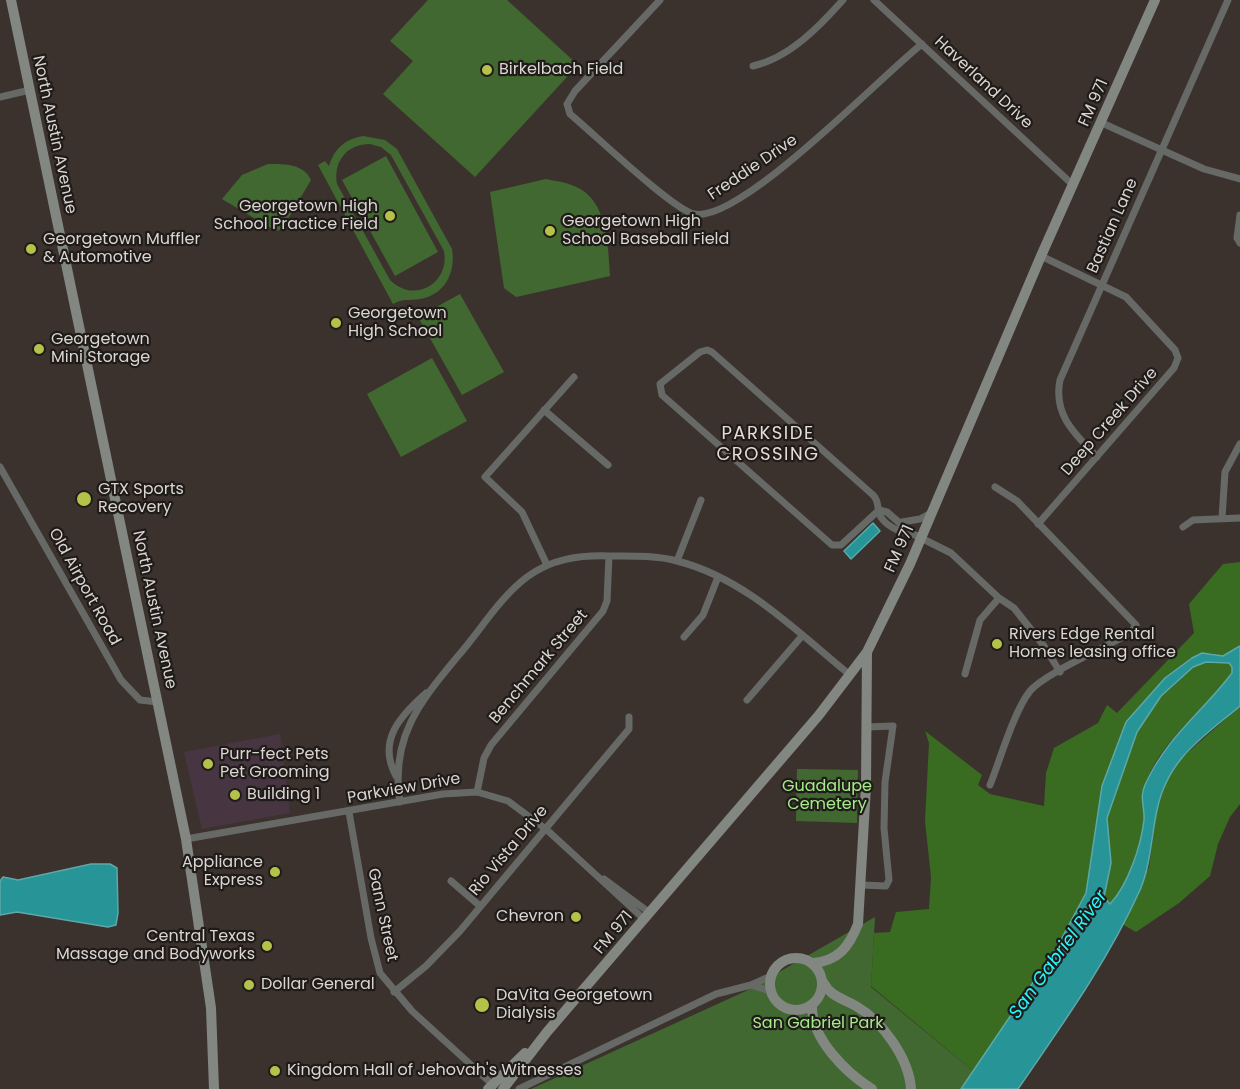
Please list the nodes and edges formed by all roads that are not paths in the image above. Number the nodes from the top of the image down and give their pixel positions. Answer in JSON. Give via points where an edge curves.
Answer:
{"nodes":[{"id":1,"x":11,"y":0,"type":"edge"},
{"id":2,"x":660,"y":0,"type":"edge"},
{"id":3,"x":843,"y":0,"type":"edge"},
{"id":4,"x":874,"y":0,"type":"edge"},
{"id":5,"x":1155,"y":0,"type":"edge"},
{"id":6,"x":1228,"y":0,"type":"edge"},
{"id":7,"x":922,"y":44,"type":"junction"},
{"id":8,"x":753,"y":66,"type":"dead end"},
{"id":9,"x":30,"y":90,"type":"junction"},
{"id":10,"x":0,"y":97,"type":"edge"},
{"id":11,"x":1102,"y":123,"type":"junction"},
{"id":12,"x":1161,"y":150,"type":"junction"},
{"id":13,"x":1240,"y":179,"type":"edge"},
{"id":14,"x":1073,"y":185,"type":"junction"},
{"id":15,"x":1240,"y":215,"type":"edge"},
{"id":16,"x":1240,"y":243,"type":"edge"},
{"id":17,"x":1041,"y":256,"type":"junction"},
{"id":18,"x":1102,"y":285,"type":"junction"},
{"id":19,"x":574,"y":377,"type":"dead end"},
{"id":20,"x":544,"y":410,"type":"junction"},
{"id":21,"x":1240,"y":444,"type":"edge"},
{"id":22,"x":1097,"y":457,"type":"junction"},
{"id":23,"x":608,"y":465,"type":"dead end"},
{"id":24,"x":0,"y":467,"type":"edge"},
{"id":25,"x":995,"y":487,"type":"dead end"},
{"id":26,"x":701,"y":500,"type":"dead end"},
{"id":27,"x":879,"y":510,"type":"junction"},
{"id":28,"x":933,"y":511,"type":"junction"},
{"id":29,"x":1222,"y":518,"type":"junction"},
{"id":30,"x":1240,"y":518,"type":"edge"},
{"id":31,"x":901,"y":522,"type":"junction"},
{"id":32,"x":1038,"y":524,"type":"junction"},
{"id":33,"x":1183,"y":527,"type":"dead end"},
{"id":34,"x":916,"y":535,"type":"junction"},
{"id":35,"x":609,"y":556,"type":"junction"},
{"id":36,"x":677,"y":561,"type":"junction"},
{"id":37,"x":547,"y":565,"type":"junction"},
{"id":38,"x":718,"y":577,"type":"junction"},
{"id":39,"x":999,"y":598,"type":"junction"},
{"id":40,"x":802,"y":636,"type":"junction"},
{"id":41,"x":684,"y":637,"type":"dead end"},
{"id":42,"x":867,"y":652,"type":"junction"},
{"id":43,"x":1060,"y":672,"type":"junction"},
{"id":44,"x":965,"y":674,"type":"dead end"},
{"id":45,"x":850,"y":675,"type":"junction"},
{"id":46,"x":432,"y":687,"type":"junction"},
{"id":47,"x":747,"y":700,"type":"dead end"},
{"id":48,"x":158,"y":702,"type":"junction"},
{"id":49,"x":629,"y":717,"type":"dead end"},
{"id":50,"x":867,"y":727,"type":"junction"},
{"id":51,"x":396,"y":776,"type":"junction"},
{"id":52,"x":990,"y":785,"type":"dead end"},
{"id":53,"x":477,"y":792,"type":"junction"},
{"id":54,"x":400,"y":802,"type":"junction"},
{"id":55,"x":349,"y":812,"type":"junction"},
{"id":56,"x":544,"y":829,"type":"junction"},
{"id":57,"x":186,"y":839,"type":"junction"},
{"id":58,"x":452,"y":882,"type":"dead end"},
{"id":59,"x":861,"y":885,"type":"junction"},
{"id":60,"x":480,"y":906,"type":"junction"},
{"id":61,"x":648,"y":917,"type":"junction"},
{"id":62,"x":831,"y":960,"type":"junction"},
{"id":63,"x":813,"y":963,"type":"junction"},
{"id":64,"x":771,"y":976,"type":"junction"},
{"id":65,"x":822,"y":980,"type":"junction"},
{"id":66,"x":751,"y":985,"type":"junction"},
{"id":67,"x":394,"y":992,"type":"junction"},
{"id":68,"x":770,"y":992,"type":"junction"},
{"id":69,"x":832,"y":995,"type":"junction"},
{"id":70,"x":815,"y":1002,"type":"junction"},
{"id":71,"x":800,"y":1011,"type":"junction"},
{"id":72,"x":813,"y":1019,"type":"junction"},
{"id":73,"x":496,"y":1088,"type":"edge"},
{"id":74,"x":214,"y":1089,"type":"edge"},
{"id":75,"x":519,"y":1089,"type":"edge"},
{"id":76,"x":872,"y":1089,"type":"edge"},
{"id":77,"x":911,"y":1089,"type":"edge"}],
"edges":[{"from":1,"to":9,"type":"main road","name":"North Austin Avenue"},
{"from":2,"to":7,"type":"street","name":"Freddie Drive","via":[[574,91],[567,104],[570,114],[673,202],[694,214],[708,214],[729,205],[819,140]]},
{"from":3,"to":8,"type":"street","via":[[815,30],[765,63]]},
{"from":4,"to":7,"type":"street","name":"Haverland Drive"},
{"from":5,"to":11,"type":"main road","name":"FM 971","number":"FM 971"},
{"from":6,"to":12,"type":"street","name":"Bastian Lane"},
{"from":7,"to":14,"type":"street","name":"Haverland Drive"},
{"from":9,"to":10,"type":"street"},
{"from":9,"to":48,"type":"main road","name":"North Austin Avenue"},
{"from":11,"to":12,"type":"street"},
{"from":11,"to":14,"type":"main road","name":"FM 971","number":"FM 971"},
{"from":12,"to":13,"type":"street","via":[[1204,169]]},
{"from":12,"to":18,"type":"street","name":"Bastian Lane"},
{"from":14,"to":17,"type":"main road","name":"FM 971","number":"FM 971"},
{"from":15,"to":16,"type":"street"},
{"from":17,"to":18,"type":"street","name":"Deep Creek Drive"},
{"from":17,"to":28,"type":"main road","name":"FM 971","number":"FM 971"},
{"from":18,"to":22,"type":"street","name":"Bastian Lane","via":[[1057,394],[1064,421]]},
{"from":18,"to":22,"type":"street","name":"Deep Creek Drive","via":[[1126,297],[1178,358],[1174,368]]},
{"from":19,"to":20,"type":"street"},
{"from":20,"to":23,"type":"street"},
{"from":20,"to":37,"type":"street","via":[[485,477],[522,512]]},
{"from":21,"to":29,"type":"street","via":[[1226,472]]},
{"from":22,"to":32,"type":"street","name":"Deep Creek Drive"},
{"from":24,"to":48,"type":"street","name":"Old Airport Road","via":[[121,680],[140,700]]},
{"from":25,"to":32,"type":"street","via":[[1017,501]]},
{"from":26,"to":36,"type":"street"},
{"from":27,"to":27,"type":"street","via":[[843,543],[834,546],[662,395],[660,384],[700,352],[709,351],[873,495]]},
{"from":27,"to":31,"type":"street"},
{"from":27,"to":34,"type":"street","via":[[880,517],[895,529]]},
{"from":28,"to":31,"type":"street","via":[[920,519]]},
{"from":28,"to":34,"type":"main road","name":"FM 971","number":"FM 971"},
{"from":29,"to":30,"type":"street"},
{"from":29,"to":33,"type":"street","via":[[1192,520]]},
{"from":31,"to":34,"type":"street"},
{"from":32,"to":43,"type":"street","via":[[1137,625]]},
{"from":34,"to":39,"type":"street","via":[[951,553]]},
{"from":34,"to":42,"type":"main road","name":"FM 971","number":"FM 971"},
{"from":35,"to":36,"type":"street"},
{"from":35,"to":37,"type":"street","via":[[578,556]]},
{"from":35,"to":53,"type":"street","name":"Benchmark Street","via":[[603,611],[491,745]]},
{"from":36,"to":38,"type":"street"},
{"from":37,"to":46,"type":"street","via":[[514,589]]},
{"from":38,"to":40,"type":"street","via":[[754,596]]},
{"from":38,"to":41,"type":"street","via":[[703,615]]},
{"from":39,"to":43,"type":"street","via":[[1018,613]]},
{"from":39,"to":44,"type":"street","via":[[980,620]]},
{"from":40,"to":45,"type":"street"},
{"from":40,"to":47,"type":"street"},
{"from":42,"to":45,"type":"main road","name":"FM 971","number":"FM 971"},
{"from":42,"to":50,"type":"main road"},
{"from":43,"to":52,"type":"street","via":[[1038,684],[1023,704]]},
{"from":45,"to":61,"type":"main road","name":"FM 971","number":"FM 971"},
{"from":46,"to":51,"type":"street","via":[[408,728]]},
{"from":46,"to":51,"type":"street","via":[[391,733],[389,759]]},
{"from":48,"to":57,"type":"main road","name":"North Austin Avenue"},
{"from":49,"to":56,"type":"street","name":"Rio Vista Drive","via":[[629,729]]},
{"from":50,"to":59,"type":"main road"},
{"from":50,"to":59,"type":"street","via":[[893,726],[885,782],[889,880],[886,886]]},
{"from":51,"to":54,"type":"street"},
{"from":53,"to":54,"type":"street","name":"Parkview Drive"},
{"from":53,"to":56,"type":"street","name":"Parkview Drive","via":[[508,801]]},
{"from":54,"to":55,"type":"street","name":"Parkview Drive"},
{"from":55,"to":57,"type":"street","name":"Parkview Drive"},
{"from":55,"to":67,"type":"street","name":"Gann Street","via":[[374,955],[380,973]]},
{"from":56,"to":60,"type":"street","name":"Rio Vista Drive"},
{"from":56,"to":61,"type":"street","name":"Parkview Drive","via":[[612,892]]},
{"from":57,"to":74,"type":"main road","name":"North Austin Avenue","via":[[211,1008]]},
{"from":58,"to":60,"type":"street"},
{"from":59,"to":62,"type":"main road","via":[[858,924],[851,941]]},
{"from":60,"to":67,"type":"street","name":"Rio Vista Drive","via":[[441,951]]},
{"from":61,"to":73,"type":"main road","name":"FM 971","number":"FM 971"},
{"from":62,"to":63,"type":"main road"},
{"from":62,"to":65,"type":"main road"},
{"from":63,"to":64,"type":"main road","via":[[794,957],[784,960]]},
{"from":63,"to":65,"type":"main road"},
{"from":64,"to":66,"type":"street"},
{"from":64,"to":68,"type":"main road"},
{"from":65,"to":69,"type":"main road"},
{"from":65,"to":70,"type":"main road"},
{"from":66,"to":68,"type":"street"},
{"from":66,"to":75,"type":"street","via":[[716,994]]},
{"from":67,"to":73,"type":"street","name":"Gann Street"},
{"from":68,"to":71,"type":"main road","via":[[781,1006]]},
{"from":69,"to":70,"type":"main road"},
{"from":69,"to":77,"type":"main road","via":[[856,1006],[879,1026],[904,1062]]},
{"from":70,"to":71,"type":"main road"},
{"from":70,"to":72,"type":"main road"},
{"from":71,"to":72,"type":"main road"},
{"from":72,"to":76,"type":"main road","via":[[838,1059]]}]}
